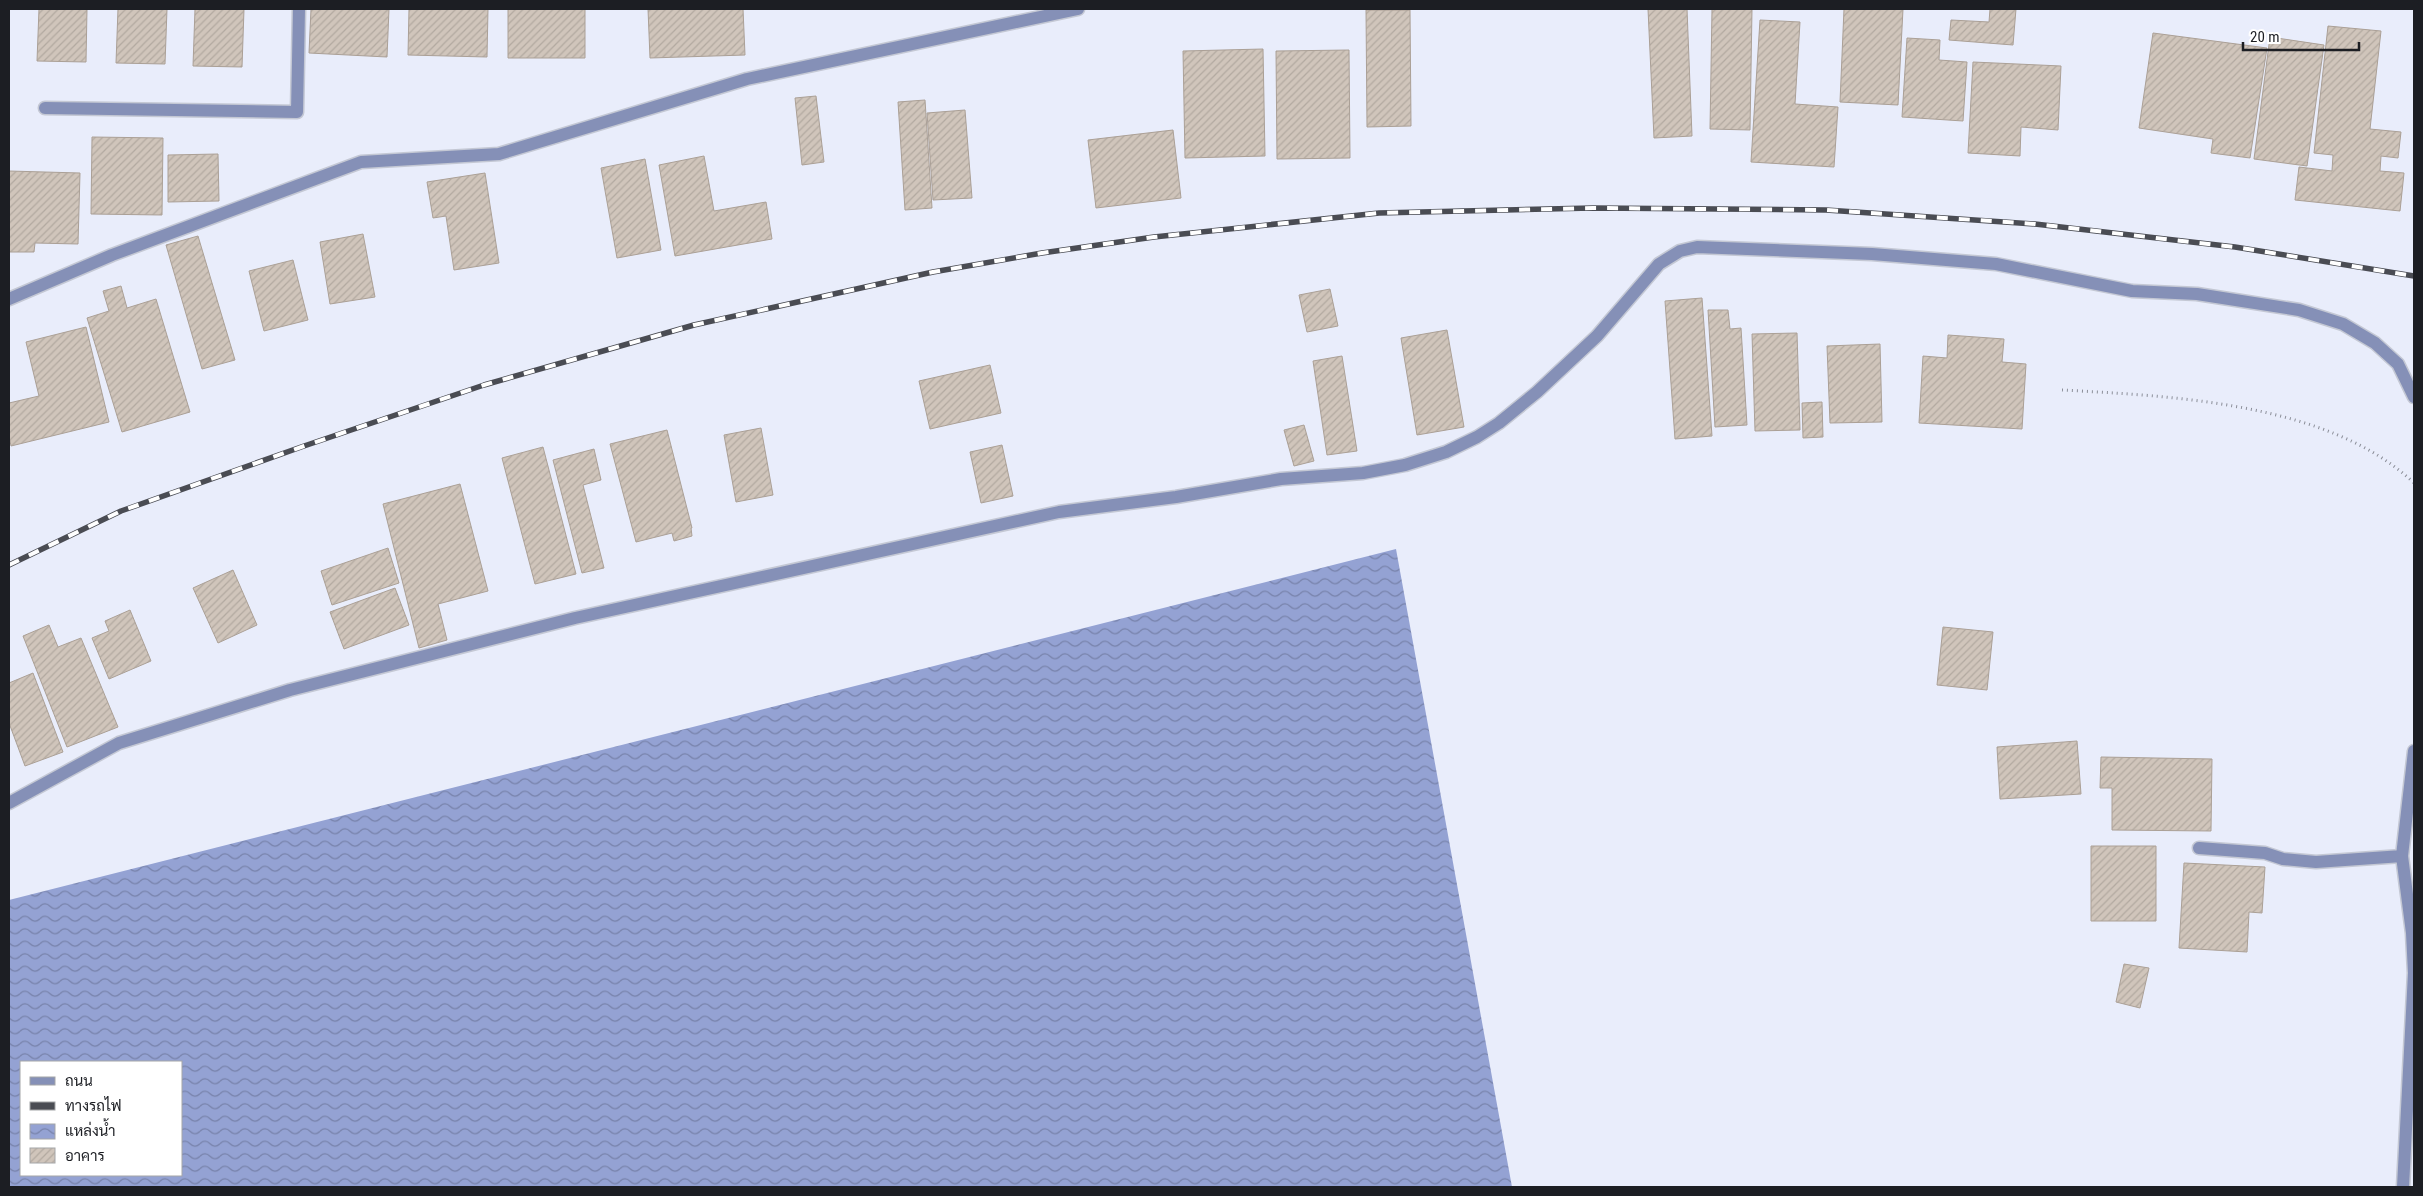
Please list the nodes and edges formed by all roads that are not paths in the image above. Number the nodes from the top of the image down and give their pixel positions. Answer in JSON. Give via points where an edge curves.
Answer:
{"nodes":[{"id":1,"x":299,"y":9,"type":"edge"},
{"id":2,"x":1078,"y":9,"type":"edge"},
{"id":3,"x":45,"y":108,"type":"dead end"},
{"id":4,"x":9,"y":299,"type":"edge"},
{"id":5,"x":2414,"y":397,"type":"edge"},
{"id":6,"x":2414,"y":751,"type":"edge"},
{"id":7,"x":9,"y":803,"type":"edge"},
{"id":8,"x":2199,"y":848,"type":"dead end"},
{"id":9,"x":2402,"y":856,"type":"junction"},
{"id":10,"x":2403,"y":1187,"type":"edge"}],
"edges":[{"from":1,"to":3,"type":"street","via":[[297,112]]},
{"from":2,"to":4,"type":"street","via":[[747,79],[499,154],[360,162],[112,256]]},
{"from":5,"to":7,"type":"street","via":[[2398,364],[2376,343],[2343,324],[2299,310],[2198,294],[2132,291],[1996,264],[1863,254],[1688,248],[1659,264],[1597,336],[1537,392],[1477,437],[1438,455],[1363,473],[1281,479],[1059,512],[576,618],[290,690],[119,743]]},
{"from":6,"to":9,"type":"street"},
{"from":8,"to":9,"type":"street","via":[[2265,853],[2283,859],[2316,862]]},
{"from":9,"to":10,"type":"street","via":[[2414,973]]}]}
